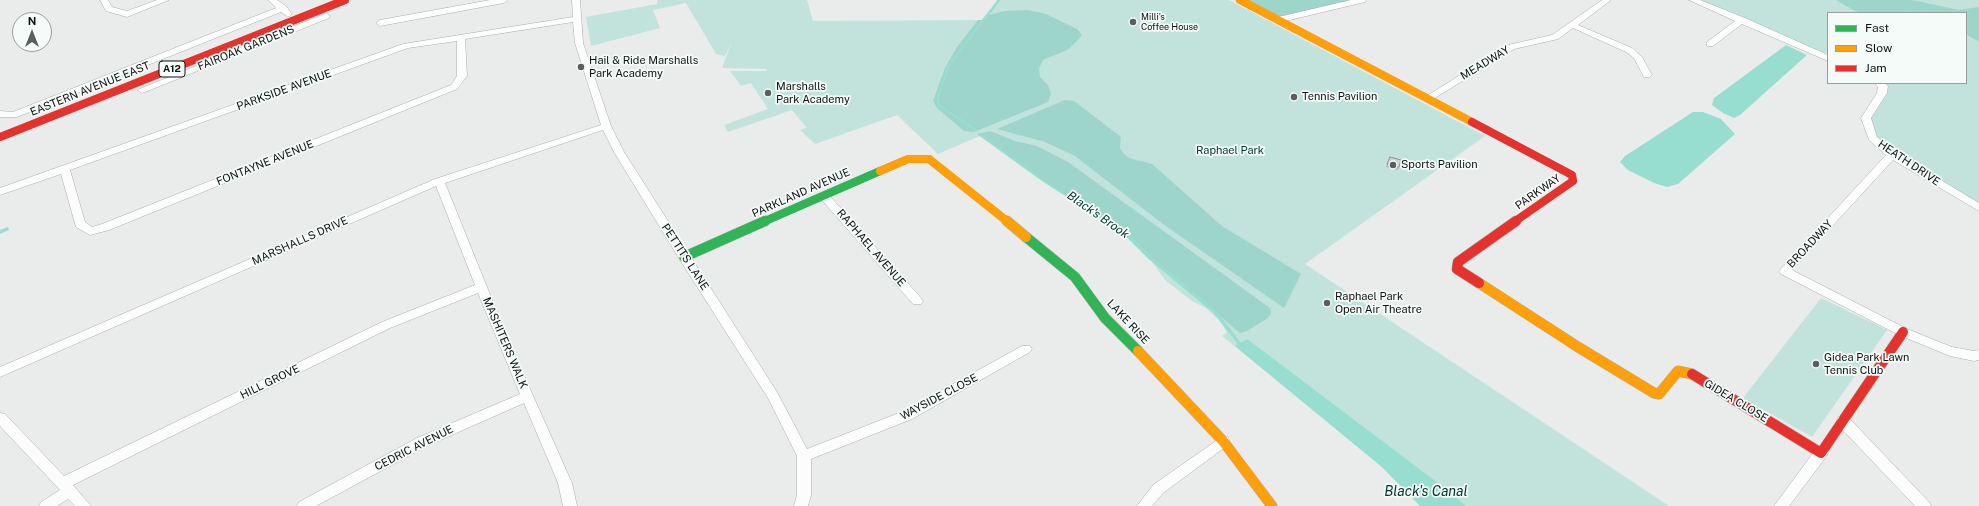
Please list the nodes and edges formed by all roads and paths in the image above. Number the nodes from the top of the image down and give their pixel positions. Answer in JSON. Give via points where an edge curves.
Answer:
{"nodes":[{"id":1,"x":104,"y":0,"type":"edge"},
{"id":2,"x":165,"y":0,"type":"edge"},
{"id":3,"x":272,"y":0,"type":"edge"},
{"id":4,"x":325,"y":0,"type":"edge"},
{"id":5,"x":345,"y":0,"type":"edge"},
{"id":6,"x":504,"y":0,"type":"edge"},
{"id":7,"x":576,"y":0,"type":"edge"},
{"id":8,"x":1240,"y":0,"type":"edge"},
{"id":9,"x":1362,"y":0,"type":"edge"},
{"id":10,"x":1607,"y":0,"type":"edge"},
{"id":11,"x":1693,"y":0,"type":"edge"},
{"id":12,"x":326,"y":16,"type":"dead end"},
{"id":13,"x":292,"y":17,"type":"junction"},
{"id":14,"x":577,"y":19,"type":"junction"},
{"id":15,"x":1277,"y":20,"type":"junction"},
{"id":16,"x":1742,"y":20,"type":"junction"},
{"id":17,"x":380,"y":23,"type":"dead end"},
{"id":18,"x":1572,"y":25,"type":"junction"},
{"id":19,"x":461,"y":38,"type":"junction"},
{"id":20,"x":1710,"y":44,"type":"dead end"},
{"id":21,"x":1827,"y":58,"type":"edge"},
{"id":22,"x":1647,"y":75,"type":"dead end"},
{"id":23,"x":164,"y":77,"type":"junction"},
{"id":24,"x":1880,"y":84,"type":"edge"},
{"id":25,"x":142,"y":90,"type":"dead end"},
{"id":26,"x":1427,"y":99,"type":"junction"},
{"id":27,"x":0,"y":114,"type":"edge"},
{"id":28,"x":606,"y":126,"type":"junction"},
{"id":29,"x":0,"y":128,"type":"edge"},
{"id":30,"x":0,"y":138,"type":"edge"},
{"id":31,"x":1892,"y":155,"type":"junction"},
{"id":32,"x":929,"y":159,"type":"joint"},
{"id":33,"x":65,"y":170,"type":"junction"},
{"id":34,"x":438,"y":181,"type":"junction"},
{"id":35,"x":0,"y":192,"type":"edge"},
{"id":36,"x":824,"y":196,"type":"junction"},
{"id":37,"x":1979,"y":208,"type":"edge"},
{"id":38,"x":684,"y":257,"type":"junction"},
{"id":39,"x":481,"y":287,"type":"junction"},
{"id":40,"x":917,"y":301,"type":"dead end"},
{"id":41,"x":1903,"y":332,"type":"junction"},
{"id":42,"x":1026,"y":349,"type":"dead end"},
{"id":43,"x":1979,"y":355,"type":"edge"},
{"id":44,"x":0,"y":372,"type":"edge"},
{"id":45,"x":1654,"y":394,"type":"joint"},
{"id":46,"x":527,"y":396,"type":"junction"},
{"id":47,"x":0,"y":418,"type":"edge"},
{"id":48,"x":1843,"y":421,"type":"junction"},
{"id":49,"x":1223,"y":441,"type":"junction"},
{"id":50,"x":1821,"y":453,"type":"junction"},
{"id":51,"x":804,"y":456,"type":"junction"},
{"id":52,"x":66,"y":487,"type":"junction"},
{"id":53,"x":46,"y":506,"type":"edge"},
{"id":54,"x":84,"y":506,"type":"edge"},
{"id":55,"x":304,"y":506,"type":"edge"},
{"id":56,"x":570,"y":506,"type":"edge"},
{"id":57,"x":801,"y":506,"type":"edge"},
{"id":58,"x":1144,"y":506,"type":"edge"},
{"id":59,"x":1272,"y":506,"type":"edge"},
{"id":60,"x":1781,"y":506,"type":"edge"},
{"id":61,"x":1924,"y":506,"type":"edge"}],
"edges":[{"from":1,"to":2,"type":"street","via":[[109,9],[127,14]]},
{"from":3,"to":13,"type":"street"},
{"from":4,"to":13,"type":"main road","name":"EASTERN AVENUE EAST","number":"A12"},
{"from":5,"to":13,"type":"main road","name":"EASTERN AVENUE EAST","number":"A12"},
{"from":6,"to":17,"type":"street"},
{"from":7,"to":14,"type":"street","name":"PETTITS LANE"},
{"from":8,"to":15,"type":"main road","name":"PARKWAY"},
{"from":9,"to":15,"type":"street"},
{"from":10,"to":18,"type":"street","name":"MEADWAY"},
{"from":11,"to":16,"type":"street"},
{"from":12,"to":13,"type":"street","name":"FAIROAK GARDENS"},
{"from":13,"to":23,"type":"main road","name":"EASTERN AVENUE EAST","number":"A12"},
{"from":13,"to":27,"type":"street","name":"FAIROAK GARDENS","via":[[14,114]]},
{"from":13,"to":29,"type":"main road","name":"EASTERN AVENUE EAST","number":"A12"},
{"from":14,"to":19,"type":"street","name":"PARKSIDE AVENUE"},
{"from":14,"to":28,"type":"street","name":"PETTITS LANE","via":[[579,43]]},
{"from":15,"to":26,"type":"main road","name":"PARKWAY"},
{"from":16,"to":20,"type":"street"},
{"from":16,"to":21,"type":"street"},
{"from":18,"to":22,"type":"street","via":[[1629,50],[1638,57]]},
{"from":18,"to":26,"type":"street","name":"MEADWAY","via":[[1555,37],[1511,47]]},
{"from":19,"to":33,"type":"street","name":"PARKSIDE AVENUE","via":[[406,46]]},
{"from":19,"to":33,"type":"street","name":"FONTAYNE AVENUE","via":[[462,76],[454,87],[105,227],[90,231],[80,224]]},
{"from":23,"to":25,"type":"street"},
{"from":23,"to":30,"type":"main road","name":"EASTERN AVENUE EAST","number":"A12"},
{"from":24,"to":31,"type":"street","name":"HEATH DRIVE","via":[[1883,86],[1882,93],[1866,118],[1872,138]]},
{"from":26,"to":45,"type":"main road","name":"PARKWAY","via":[[1569,173],[1574,180],[1458,262],[1457,269]]},
{"from":28,"to":34,"type":"street","name":"MARSHALLS DRIVE"},
{"from":28,"to":38,"type":"street","name":"PETTITS LANE"},
{"from":31,"to":37,"type":"street","name":"HEATH DRIVE"},
{"from":31,"to":41,"type":"street","name":"BROADWAY","via":[[1785,271]]},
{"from":32,"to":36,"type":"main road","name":"PARKLAND AVENUE","via":[[908,159]]},
{"from":32,"to":49,"type":"main road","name":"LAKE RISE","via":[[1075,276],[1105,318],[1159,371]]},
{"from":33,"to":35,"type":"street","name":"PARKSIDE AVENUE"},
{"from":34,"to":39,"type":"street","name":"MASHITERS WALK"},
{"from":34,"to":44,"type":"street","name":"MARSHALLS DRIVE"},
{"from":36,"to":38,"type":"main road","name":"PARKLAND AVENUE"},
{"from":36,"to":40,"type":"street","name":"RAPHAEL AVENUE"},
{"from":38,"to":51,"type":"street","name":"PETTITS LANE","via":[[768,389]]},
{"from":39,"to":46,"type":"street","name":"MASHITERS WALK"},
{"from":39,"to":52,"type":"street","name":"HILL GROVE","via":[[386,325]]},
{"from":41,"to":43,"type":"street","via":[[1950,351]]},
{"from":41,"to":48,"type":"main road"},
{"from":42,"to":51,"type":"street","name":"WAYSIDE CLOSE","via":[[908,415]]},
{"from":45,"to":50,"type":"main road","name":"GIDEA CLOSE","via":[[1659,394],[1678,371],[1689,372]]},
{"from":46,"to":55,"type":"street","name":"CEDRIC AVENUE","via":[[422,442]]},
{"from":46,"to":56,"type":"street","name":"MASHITERS WALK","via":[[565,483]]},
{"from":47,"to":52,"type":"street"},
{"from":48,"to":50,"type":"main road"},
{"from":48,"to":61,"type":"street"},
{"from":49,"to":58,"type":"street","via":[[1158,489]]},
{"from":49,"to":59,"type":"main road","name":"LAKE RISE"},
{"from":50,"to":60,"type":"street"},
{"from":51,"to":57,"type":"street","name":"PETTITS LANE","via":[[804,494]]},
{"from":52,"to":53,"type":"street","name":"HILL GROVE"},
{"from":52,"to":54,"type":"street"}]}
